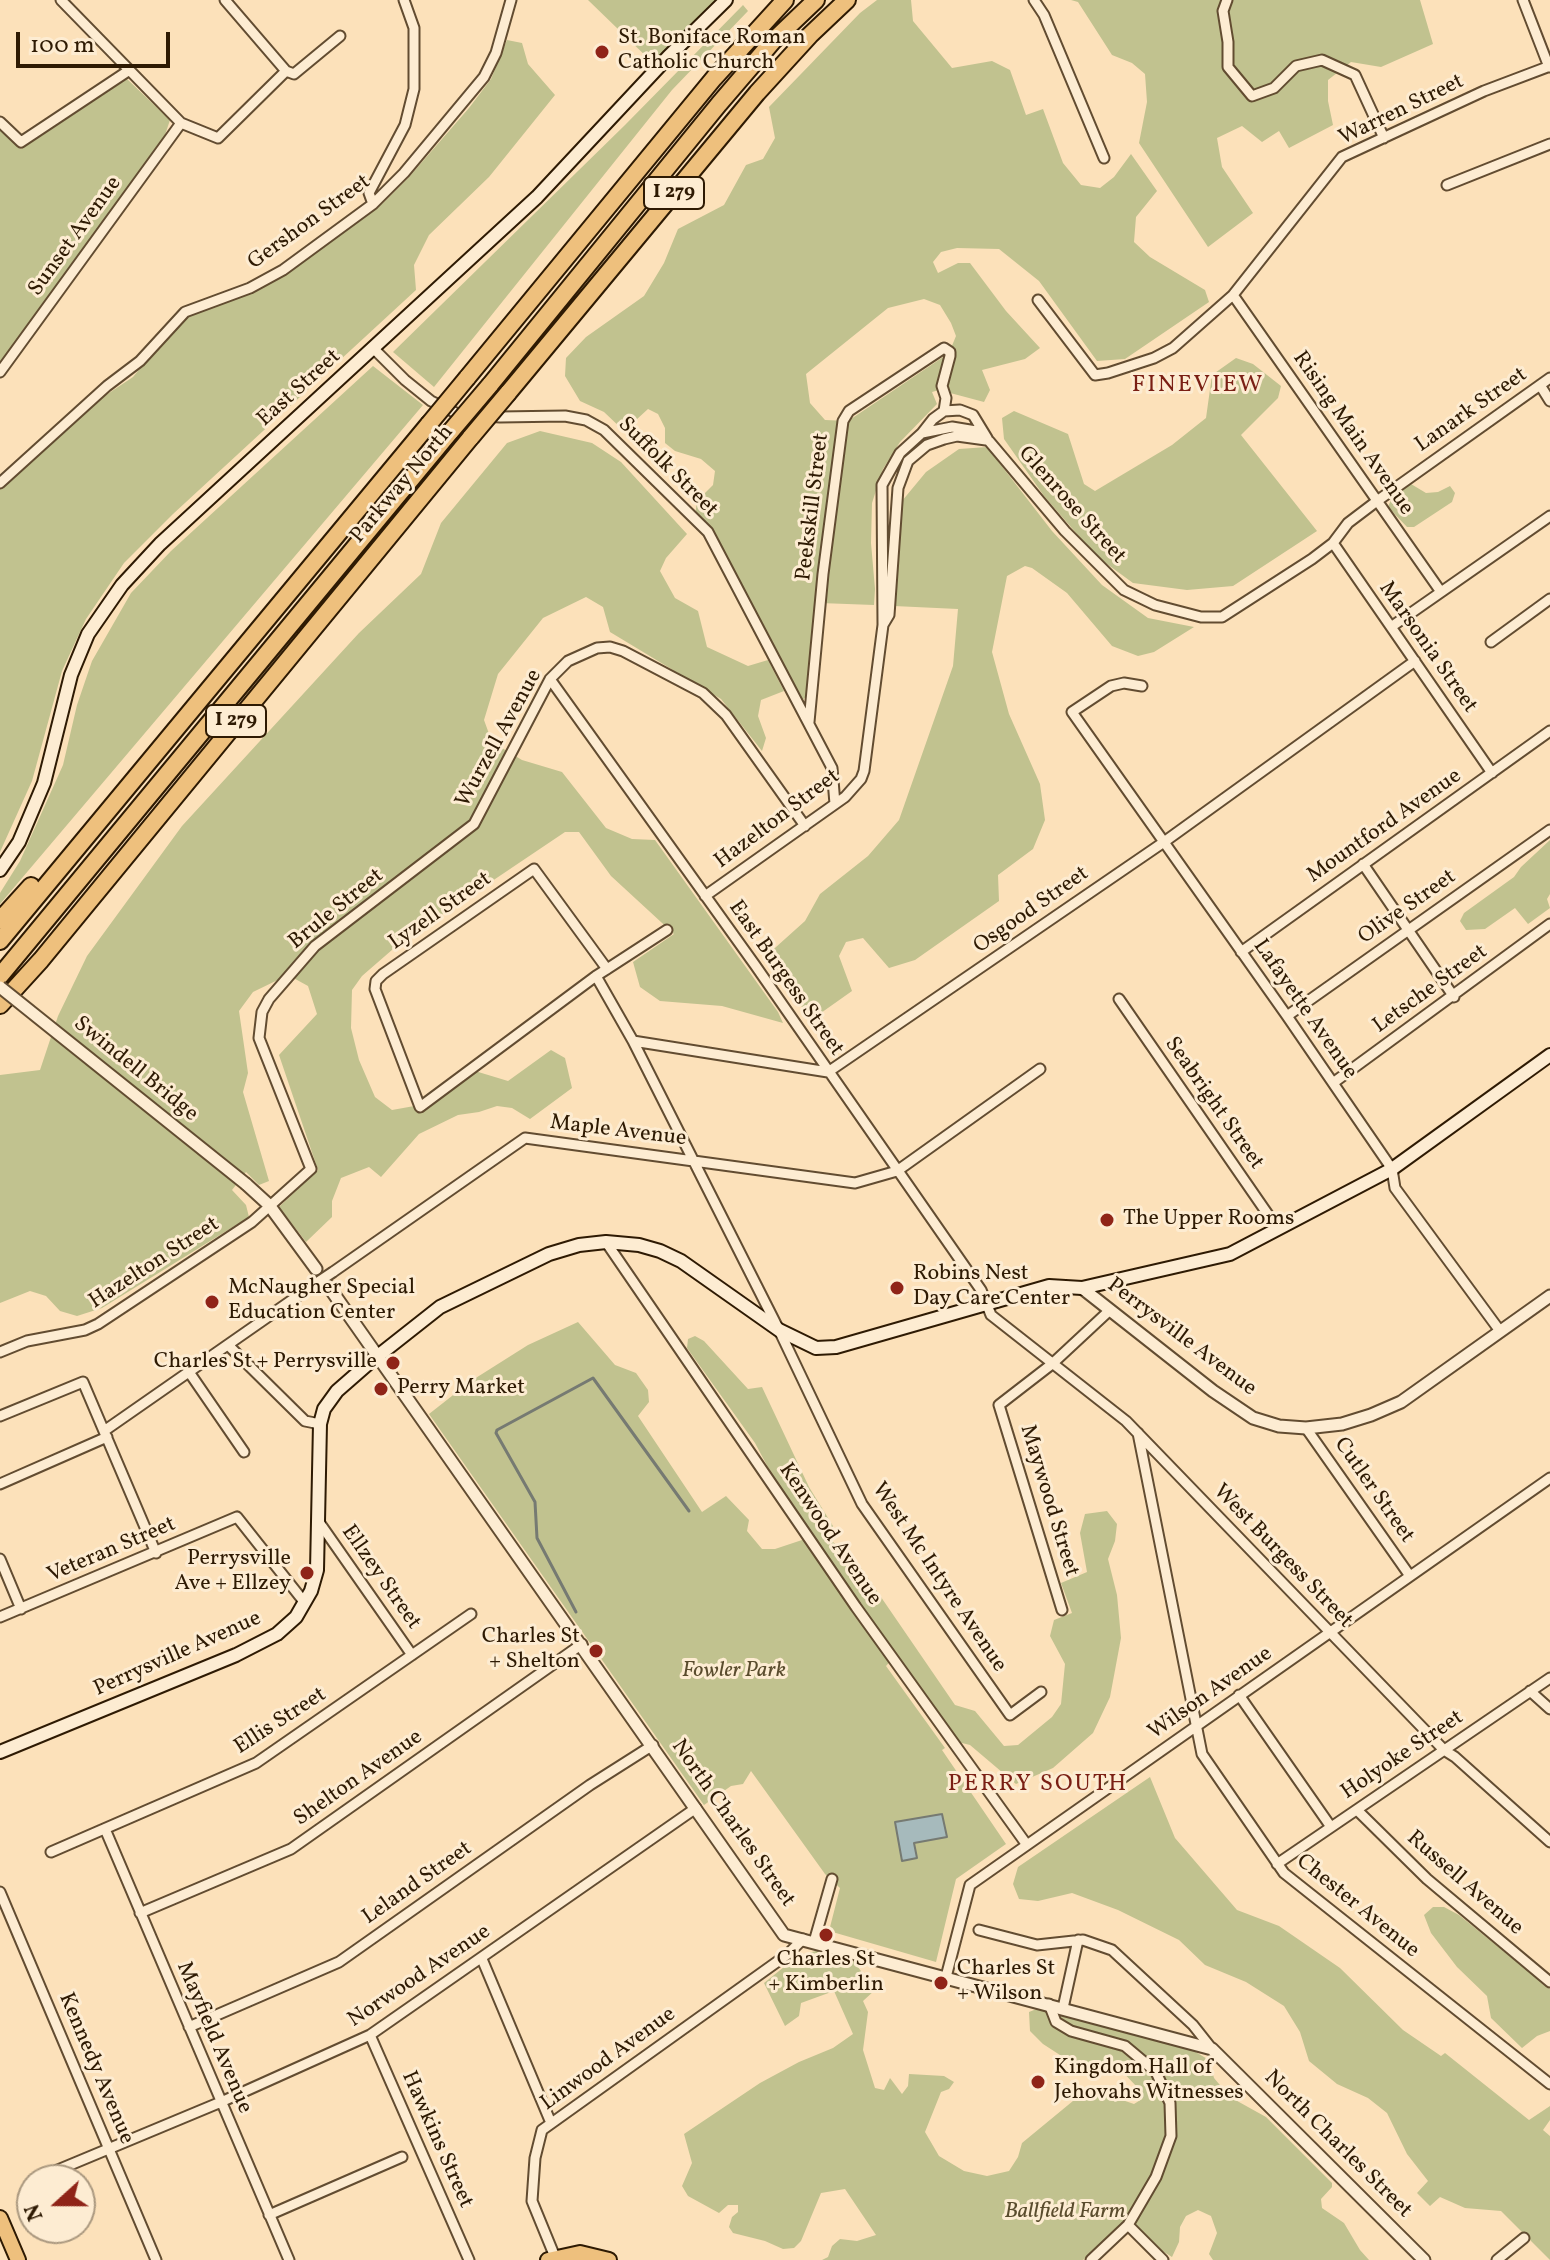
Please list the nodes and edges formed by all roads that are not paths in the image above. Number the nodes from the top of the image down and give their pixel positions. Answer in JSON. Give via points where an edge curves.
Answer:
{"nodes":[{"id":1,"x":61,"y":0,"type":"edge"},
{"id":2,"x":225,"y":0,"type":"edge"},
{"id":3,"x":404,"y":0,"type":"edge"},
{"id":4,"x":511,"y":0,"type":"edge"},
{"id":5,"x":726,"y":0,"type":"edge"},
{"id":6,"x":785,"y":0,"type":"edge"},
{"id":7,"x":816,"y":0,"type":"edge"},
{"id":8,"x":847,"y":0,"type":"edge"},
{"id":9,"x":1034,"y":0,"type":"edge"},
{"id":10,"x":1227,"y":0,"type":"edge"},
{"id":11,"x":1523,"y":0,"type":"edge"},
{"id":12,"x":340,"y":36,"type":"dead end"},
{"id":13,"x":1550,"y":67,"type":"edge"},
{"id":14,"x":128,"y":71,"type":"junction"},
{"id":15,"x":286,"y":71,"type":"junction"},
{"id":16,"x":0,"y":122,"type":"edge"},
{"id":17,"x":181,"y":123,"type":"junction"},
{"id":18,"x":1384,"y":138,"type":"junction"},
{"id":19,"x":1550,"y":144,"type":"edge"},
{"id":20,"x":1104,"y":158,"type":"dead end"},
{"id":21,"x":1447,"y":185,"type":"dead end"},
{"id":22,"x":373,"y":204,"type":"junction"},
{"id":23,"x":1233,"y":295,"type":"junction"},
{"id":24,"x":1038,"y":300,"type":"dead end"},
{"id":25,"x":374,"y":349,"type":"junction"},
{"id":26,"x":0,"y":372,"type":"edge"},
{"id":27,"x":1550,"y":378,"type":"edge"},
{"id":28,"x":1540,"y":385,"type":"junction"},
{"id":29,"x":1550,"y":401,"type":"edge"},
{"id":30,"x":944,"y":411,"type":"junction"},
{"id":31,"x":922,"y":433,"type":"junction"},
{"id":32,"x":989,"y":441,"type":"junction"},
{"id":33,"x":0,"y":483,"type":"edge"},
{"id":34,"x":1377,"y":501,"type":"junction"},
{"id":35,"x":1550,"y":516,"type":"edge"},
{"id":36,"x":1333,"y":543,"type":"junction"},
{"id":37,"x":1441,"y":592,"type":"junction"},
{"id":38,"x":1550,"y":599,"type":"edge"},
{"id":39,"x":1222,"y":617,"type":"joint"},
{"id":40,"x":883,"y":625,"type":"junction"},
{"id":41,"x":1391,"y":627,"type":"junction"},
{"id":42,"x":1491,"y":642,"type":"dead end"},
{"id":43,"x":1415,"y":661,"type":"junction"},
{"id":44,"x":550,"y":679,"type":"junction"},
{"id":45,"x":1142,"y":686,"type":"dead end"},
{"id":46,"x":809,"y":722,"type":"junction"},
{"id":47,"x":1550,"y":731,"type":"edge"},
{"id":48,"x":1492,"y":773,"type":"junction"},
{"id":49,"x":835,"y":804,"type":"junction"},
{"id":50,"x":105,"y":812,"type":"junction"},
{"id":51,"x":805,"y":826,"type":"junction"},
{"id":52,"x":1550,"y":830,"type":"edge"},
{"id":53,"x":466,"y":832,"type":"joint"},
{"id":54,"x":1164,"y":842,"type":"junction"},
{"id":55,"x":1363,"y":864,"type":"junction"},
{"id":56,"x":0,"y":870,"type":"edge"},
{"id":57,"x":705,"y":896,"type":"junction"},
{"id":58,"x":0,"y":920,"type":"edge"},
{"id":59,"x":1550,"y":924,"type":"edge"},
{"id":60,"x":667,"y":930,"type":"dead end"},
{"id":61,"x":1407,"y":930,"type":"junction"},
{"id":62,"x":0,"y":941,"type":"edge"},
{"id":63,"x":1241,"y":952,"type":"junction"},
{"id":64,"x":607,"y":969,"type":"junction"},
{"id":65,"x":0,"y":976,"type":"edge"},
{"id":66,"x":596,"y":976,"type":"junction"},
{"id":67,"x":0,"y":987,"type":"edge"},
{"id":68,"x":1454,"y":997,"type":"junction"},
{"id":69,"x":1119,"y":999,"type":"dead end"},
{"id":70,"x":0,"y":1005,"type":"edge"},
{"id":71,"x":1287,"y":1016,"type":"junction"},
{"id":72,"x":633,"y":1041,"type":"junction"},
{"id":73,"x":1550,"y":1055,"type":"edge"},
{"id":74,"x":1040,"y":1069,"type":"dead end"},
{"id":75,"x":828,"y":1072,"type":"junction"},
{"id":76,"x":1333,"y":1083,"type":"junction"},
{"id":77,"x":691,"y":1159,"type":"junction"},
{"id":78,"x":311,"y":1169,"type":"joint"},
{"id":79,"x":1392,"y":1169,"type":"junction"},
{"id":80,"x":897,"y":1171,"type":"junction"},
{"id":81,"x":269,"y":1205,"type":"junction"},
{"id":82,"x":1278,"y":1229,"type":"junction"},
{"id":83,"x":606,"y":1242,"type":"junction"},
{"id":84,"x":316,"y":1269,"type":"dead end"},
{"id":85,"x":329,"y":1287,"type":"dead end"},
{"id":86,"x":1082,"y":1288,"type":"junction"},
{"id":87,"x":1550,"y":1296,"type":"edge"},
{"id":88,"x":986,"y":1303,"type":"junction"},
{"id":89,"x":1110,"y":1310,"type":"junction"},
{"id":90,"x":779,"y":1330,"type":"junction"},
{"id":91,"x":1500,"y":1331,"type":"junction"},
{"id":92,"x":228,"y":1345,"type":"junction"},
{"id":93,"x":0,"y":1352,"type":"edge"},
{"id":94,"x":377,"y":1356,"type":"junction"},
{"id":95,"x":1052,"y":1364,"type":"junction"},
{"id":96,"x":189,"y":1372,"type":"junction"},
{"id":97,"x":0,"y":1416,"type":"edge"},
{"id":98,"x":320,"y":1424,"type":"junction"},
{"id":99,"x":1306,"y":1428,"type":"junction"},
{"id":100,"x":1138,"y":1433,"type":"junction"},
{"id":101,"x":105,"y":1434,"type":"junction"},
{"id":102,"x":244,"y":1452,"type":"dead end"},
{"id":103,"x":1550,"y":1478,"type":"edge"},
{"id":104,"x":0,"y":1484,"type":"edge"},
{"id":105,"x":319,"y":1522,"type":"junction"},
{"id":106,"x":156,"y":1553,"type":"junction"},
{"id":107,"x":0,"y":1559,"type":"edge"},
{"id":108,"x":1410,"y":1576,"type":"junction"},
{"id":109,"x":305,"y":1603,"type":"junction"},
{"id":110,"x":21,"y":1609,"type":"junction"},
{"id":111,"x":1062,"y":1610,"type":"dead end"},
{"id":112,"x":471,"y":1614,"type":"dead end"},
{"id":113,"x":0,"y":1617,"type":"edge"},
{"id":114,"x":1330,"y":1632,"type":"junction"},
{"id":115,"x":582,"y":1644,"type":"junction"},
{"id":116,"x":412,"y":1655,"type":"junction"},
{"id":117,"x":1550,"y":1678,"type":"edge"},
{"id":118,"x":1530,"y":1691,"type":"junction"},
{"id":119,"x":1041,"y":1692,"type":"dead end"},
{"id":120,"x":1239,"y":1695,"type":"junction"},
{"id":121,"x":1550,"y":1709,"type":"edge"},
{"id":122,"x":1197,"y":1725,"type":"junction"},
{"id":123,"x":653,"y":1745,"type":"junction"},
{"id":124,"x":1444,"y":1750,"type":"junction"},
{"id":125,"x":0,"y":1752,"type":"edge"},
{"id":126,"x":696,"y":1808,"type":"junction"},
{"id":127,"x":1357,"y":1810,"type":"junction"},
{"id":128,"x":1331,"y":1827,"type":"junction"},
{"id":129,"x":105,"y":1829,"type":"junction"},
{"id":130,"x":1550,"y":1842,"type":"edge"},
{"id":131,"x":1027,"y":1845,"type":"junction"},
{"id":132,"x":51,"y":1852,"type":"dead end"},
{"id":133,"x":1277,"y":1864,"type":"junction"},
{"id":134,"x":832,"y":1879,"type":"dead end"},
{"id":135,"x":0,"y":1892,"type":"edge"},
{"id":136,"x":140,"y":1913,"type":"junction"},
{"id":137,"x":979,"y":1930,"type":"dead end"},
{"id":138,"x":808,"y":1940,"type":"junction"},
{"id":139,"x":1078,"y":1940,"type":"junction"},
{"id":140,"x":482,"y":1959,"type":"junction"},
{"id":141,"x":946,"y":1977,"type":"junction"},
{"id":142,"x":1550,"y":1982,"type":"edge"},
{"id":143,"x":1049,"y":2004,"type":"junction"},
{"id":144,"x":1063,"y":2008,"type":"junction"},
{"id":145,"x":189,"y":2027,"type":"junction"},
{"id":146,"x":370,"y":2035,"type":"junction"},
{"id":147,"x":1212,"y":2049,"type":"junction"},
{"id":148,"x":1550,"y":2084,"type":"edge"},
{"id":149,"x":221,"y":2102,"type":"junction"},
{"id":150,"x":551,"y":2123,"type":"junction"},
{"id":151,"x":109,"y":2149,"type":"junction"},
{"id":152,"x":402,"y":2157,"type":"dead end"},
{"id":153,"x":72,"y":2164,"type":"edge"},
{"id":154,"x":269,"y":2215,"type":"junction"},
{"id":155,"x":0,"y":2218,"type":"edge"},
{"id":156,"x":1128,"y":2225,"type":"junction"},
{"id":157,"x":1524,"y":2238,"type":"dead end"},
{"id":158,"x":551,"y":2258,"type":"edge"},
{"id":159,"x":18,"y":2260,"type":"edge"},
{"id":160,"x":156,"y":2260,"type":"edge"},
{"id":161,"x":289,"y":2260,"type":"edge"},
{"id":162,"x":469,"y":2260,"type":"edge"},
{"id":163,"x":609,"y":2260,"type":"edge"},
{"id":164,"x":1091,"y":2260,"type":"edge"},
{"id":165,"x":1163,"y":2260,"type":"edge"},
{"id":166,"x":1424,"y":2260,"type":"edge"},
{"id":167,"x":1497,"y":2260,"type":"edge"}],
"edges":[{"from":1,"to":14,"type":"street"},
{"from":2,"to":15,"type":"street"},
{"from":3,"to":22,"type":"street","via":[[414,28],[414,89],[405,125],[369,193]]},
{"from":4,"to":22,"type":"street","name":"Gershon Street","via":[[484,77]]},
{"from":5,"to":25,"type":"main road","name":"East Street","via":[[537,197]]},
{"from":6,"to":50,"type":"highway","name":"Parkway North","number":"I 279","bridge":true,"via":[[714,78]]},
{"from":7,"to":65,"type":"highway","bridge":true,"via":[[719,104]]},
{"from":8,"to":70,"type":"highway","name":"Parkway North","number":"I 279","bridge":true,"via":[[757,93]]},
{"from":9,"to":20,"type":"street"},
{"from":10,"to":18,"type":"street","via":[[1223,11],[1228,67],[1252,96],[1274,88],[1296,66],[1322,60],[1355,75]]},
{"from":11,"to":13,"type":"street"},
{"from":12,"to":15,"type":"street","via":[[294,74]]},
{"from":13,"to":18,"type":"street","name":"Warren Street"},
{"from":14,"to":16,"type":"street","via":[[21,142]]},
{"from":14,"to":17,"type":"street"},
{"from":15,"to":17,"type":"street","via":[[218,138]]},
{"from":17,"to":26,"type":"street","name":"Sunset Avenue"},
{"from":18,"to":23,"type":"street","name":"Warren Street","via":[[1342,157]]},
{"from":19,"to":21,"type":"street"},
{"from":22,"to":33,"type":"street","name":"Gershon Street","via":[[283,270],[185,312],[140,361]]},
{"from":23,"to":24,"type":"street","name":"Warren Street","via":[[1173,348],[1095,375]]},
{"from":23,"to":34,"type":"street","name":"Rising Main Avenue"},
{"from":25,"to":46,"type":"street","name":"Suffolk Street","via":[[431,401],[458,414],[565,416],[604,430],[708,532]]},
{"from":25,"to":56,"type":"main road","name":"East Street","via":[[122,585],[88,634],[71,675],[44,783],[19,842]]},
{"from":27,"to":28,"type":"street","name":"Lanark Street"},
{"from":28,"to":29,"type":"street"},
{"from":28,"to":34,"type":"street","name":"Lanark Street"},
{"from":30,"to":31,"type":"street"},
{"from":30,"to":32,"type":"street","via":[[973,415]]},
{"from":30,"to":46,"type":"street","name":"Peekskill Street","via":[[942,386],[950,356],[944,348],[849,411],[843,421]]},
{"from":31,"to":32,"type":"street","name":"Glenrose Street","via":[[952,427],[976,431]]},
{"from":31,"to":40,"type":"street","via":[[900,453],[882,485]]},
{"from":32,"to":39,"type":"street","name":"Glenrose Street","via":[[1065,531],[1124,590],[1155,605]]},
{"from":32,"to":40,"type":"street","name":"Glenrose Street","via":[[957,436],[927,445],[908,461],[898,488],[889,615]]},
{"from":34,"to":36,"type":"street","name":"Lanark Street","via":[[1348,523]]},
{"from":34,"to":37,"type":"street","name":"Rising Main Avenue"},
{"from":35,"to":37,"type":"street"},
{"from":36,"to":39,"type":"street","name":"Lanark Street"},
{"from":36,"to":41,"type":"street","name":"Marsonia Street"},
{"from":37,"to":41,"type":"street"},
{"from":38,"to":42,"type":"street"},
{"from":40,"to":49,"type":"street","name":"Hazelton Street","via":[[864,771],[851,792]]},
{"from":41,"to":43,"type":"street","name":"Marsonia Street"},
{"from":43,"to":48,"type":"street","name":"Marsonia Street"},
{"from":43,"to":54,"type":"street","name":"Osgood Street"},
{"from":44,"to":51,"type":"street","name":"Wurzell Avenue","via":[[581,654],[610,647],[703,693],[716,703]]},
{"from":44,"to":53,"type":"street","name":"Wurzell Avenue"},
{"from":44,"to":57,"type":"street","name":"East Burgess Street"},
{"from":45,"to":54,"type":"street","name":"Lafayette Avenue","via":[[1111,686],[1072,712]]},
{"from":46,"to":49,"type":"street","name":"Suffolk Street","via":[[832,768]]},
{"from":47,"to":48,"type":"street","name":"Mountford Avenue"},
{"from":48,"to":55,"type":"street","name":"Mountford Avenue"},
{"from":49,"to":51,"type":"street","name":"Hazelton Street"},
{"from":50,"to":58,"type":"highway","via":[[85,822]]},
{"from":50,"to":62,"type":"highway","name":"Parkway North","number":"I 279"},
{"from":51,"to":57,"type":"street","name":"Hazelton Street"},
{"from":52,"to":61,"type":"street","name":"Olive Street"},
{"from":53,"to":78,"type":"street","name":"Brule Street","via":[[315,946],[262,1012],[259,1038]]},
{"from":54,"to":63,"type":"street","name":"Lafayette Avenue"},
{"from":54,"to":75,"type":"street","name":"Osgood Street"},
{"from":55,"to":61,"type":"street"},
{"from":55,"to":63,"type":"street","name":"Mountford Avenue"},
{"from":57,"to":75,"type":"street","name":"East Burgess Street"},
{"from":59,"to":68,"type":"street","name":"Letsche Street"},
{"from":60,"to":64,"type":"street"},
{"from":61,"to":68,"type":"street"},
{"from":61,"to":71,"type":"street","name":"Olive Street"},
{"from":63,"to":71,"type":"street","name":"Lafayette Avenue"},
{"from":64,"to":66,"type":"street"},
{"from":64,"to":66,"type":"street","name":"Lyzell Street","via":[[534,869],[383,974],[375,989],[420,1107]]},
{"from":66,"to":72,"type":"street","name":"West Mc Intyre Avenue"},
{"from":67,"to":81,"type":"street","name":"Swindell Bridge","bridge":true},
{"from":68,"to":76,"type":"street","name":"Letsche Street"},
{"from":69,"to":82,"type":"street","name":"Seabright Street"},
{"from":71,"to":76,"type":"street","name":"Lafayette Avenue"},
{"from":72,"to":75,"type":"street"},
{"from":72,"to":77,"type":"street","name":"West Mc Intyre Avenue"},
{"from":73,"to":79,"type":"main road"},
{"from":74,"to":80,"type":"street","name":"Maple Avenue"},
{"from":75,"to":80,"type":"street","name":"East Burgess Street"},
{"from":76,"to":79,"type":"street","name":"Lafayette Avenue"},
{"from":77,"to":80,"type":"street","name":"Maple Avenue","via":[[855,1183]]},
{"from":77,"to":90,"type":"street","name":"West Mc Intyre Avenue"},
{"from":77,"to":92,"type":"street","name":"Maple Avenue","bridge":true,"via":[[525,1138]]},
{"from":78,"to":81,"type":"street","name":"Hazelton Street"},
{"from":79,"to":82,"type":"main road"},
{"from":79,"to":91,"type":"street","name":"Lafayette Avenue","via":[[1395,1188]]},
{"from":80,"to":88,"type":"street","name":"East Burgess Street"},
{"from":81,"to":84,"type":"street"},
{"from":81,"to":93,"type":"street","name":"Hazelton Street","via":[[252,1222],[98,1324]]},
{"from":82,"to":86,"type":"main road","via":[[1230,1254]]},
{"from":83,"to":90,"type":"main road","name":"Perrysville Avenue","via":[[639,1245],[681,1261]]},
{"from":83,"to":94,"type":"main road","name":"Perrysville Avenue","via":[[549,1254],[440,1307]]},
{"from":83,"to":131,"type":"street","name":"Kenwood Avenue"},
{"from":85,"to":94,"type":"street","name":"North Charles Street"},
{"from":86,"to":88,"type":"main road","name":"Perrysville Avenue","via":[[1049,1286]]},
{"from":86,"to":89,"type":"street","name":"Perrysville Avenue"},
{"from":87,"to":91,"type":"street","name":"Perrysville Avenue"},
{"from":88,"to":90,"type":"main road","name":"Perrysville Avenue","via":[[836,1347],[816,1348]]},
{"from":88,"to":95,"type":"street","name":"West Burgess Street","via":[[991,1315]]},
{"from":89,"to":95,"type":"street","name":"Maywood Street"},
{"from":89,"to":99,"type":"street","name":"Perrysville Avenue","via":[[1253,1418]]},
{"from":90,"to":119,"type":"street","name":"West Mc Intyre Avenue","via":[[862,1504],[1010,1715]]},
{"from":91,"to":99,"type":"street","name":"Perrysville Avenue","via":[[1401,1402],[1342,1424]]},
{"from":92,"to":96,"type":"street","name":"Maple Avenue"},
{"from":92,"to":98,"type":"street","via":[[305,1421]]},
{"from":94,"to":98,"type":"main road","name":"Perrysville Avenue","via":[[337,1391]]},
{"from":94,"to":115,"type":"street","name":"North Charles Street"},
{"from":95,"to":100,"type":"street","name":"West Burgess Street"},
{"from":95,"to":111,"type":"street","name":"Maywood Street","via":[[999,1405]]},
{"from":96,"to":101,"type":"street","name":"Maple Avenue"},
{"from":96,"to":102,"type":"street"},
{"from":97,"to":101,"type":"street","via":[[83,1382]]},
{"from":98,"to":105,"type":"main road","name":"Perrysville Avenue"},
{"from":99,"to":108,"type":"street","name":"Cutler Street"},
{"from":100,"to":114,"type":"street","name":"West Burgess Street"},
{"from":100,"to":122,"type":"street","name":"Chester Avenue"},
{"from":101,"to":104,"type":"street","name":"Maple Avenue"},
{"from":101,"to":106,"type":"street"},
{"from":103,"to":108,"type":"street","name":"Wilson Avenue"},
{"from":105,"to":109,"type":"main road","name":"Perrysville Avenue","via":[[317,1570]]},
{"from":105,"to":116,"type":"street","name":"Ellzey Street"},
{"from":106,"to":109,"type":"street","name":"Veteran Street","via":[[237,1517]]},
{"from":106,"to":110,"type":"street","name":"Veteran Street"},
{"from":107,"to":110,"type":"street"},
{"from":108,"to":114,"type":"street","name":"Wilson Avenue"},
{"from":109,"to":125,"type":"main road","name":"Perrysville Avenue","via":[[277,1634],[236,1655]]},
{"from":110,"to":113,"type":"street","name":"Veteran Street"},
{"from":112,"to":116,"type":"street","name":"Ellis Street"},
{"from":114,"to":120,"type":"street","name":"Wilson Avenue"},
{"from":114,"to":124,"type":"street","name":"West Burgess Street"},
{"from":115,"to":123,"type":"street","name":"North Charles Street"},
{"from":115,"to":136,"type":"street","name":"Shelton Avenue","via":[[291,1849]]},
{"from":116,"to":129,"type":"street","name":"Ellis Street","via":[[256,1763]]},
{"from":117,"to":118,"type":"street","name":"Holyoke Street"},
{"from":118,"to":121,"type":"street"},
{"from":118,"to":124,"type":"street","name":"Holyoke Street"},
{"from":120,"to":122,"type":"street","name":"Wilson Avenue"},
{"from":120,"to":128,"type":"street"},
{"from":122,"to":131,"type":"street","name":"Wilson Avenue"},
{"from":122,"to":133,"type":"street","name":"Chester Avenue","via":[[1202,1754]]},
{"from":123,"to":126,"type":"street","name":"North Charles Street"},
{"from":123,"to":145,"type":"street","name":"Leland Street","via":[[339,1962]]},
{"from":124,"to":127,"type":"street","name":"Holyoke Street"},
{"from":124,"to":130,"type":"street","name":"West Burgess Street"},
{"from":126,"to":138,"type":"street","name":"North Charles Street","via":[[784,1935]]},
{"from":126,"to":140,"type":"street","name":"Norwood Avenue"},
{"from":127,"to":128,"type":"street","name":"Holyoke Street"},
{"from":127,"to":142,"type":"street","name":"Russell Avenue","via":[[1427,1879]]},
{"from":128,"to":133,"type":"street","name":"Holyoke Street"},
{"from":129,"to":132,"type":"street","name":"Ellis Street"},
{"from":129,"to":136,"type":"street","name":"Mayfield Avenue"},
{"from":131,"to":141,"type":"street","name":"Wilson Avenue","via":[[970,1885]]},
{"from":133,"to":148,"type":"street","name":"Chester Avenue"},
{"from":134,"to":138,"type":"street"},
{"from":135,"to":151,"type":"street","name":"Kennedy Avenue"},
{"from":136,"to":145,"type":"street","name":"Mayfield Avenue"},
{"from":137,"to":139,"type":"street","via":[[1037,1945]]},
{"from":138,"to":141,"type":"street","name":"North Charles Street"},
{"from":138,"to":150,"type":"street","name":"Linwood Avenue"},
{"from":139,"to":144,"type":"street"},
{"from":139,"to":147,"type":"street","via":[[1112,1950]]},
{"from":140,"to":146,"type":"street","name":"Norwood Avenue"},
{"from":140,"to":150,"type":"street"},
{"from":141,"to":143,"type":"street","name":"North Charles Street"},
{"from":143,"to":144,"type":"street","name":"North Charles Street"},
{"from":143,"to":156,"type":"street","via":[[1056,2022],[1071,2031],[1125,2046],[1156,2072],[1170,2103],[1171,2136],[1156,2177]]},
{"from":144,"to":147,"type":"street","name":"North Charles Street"},
{"from":145,"to":149,"type":"street","name":"Mayfield Avenue"},
{"from":146,"to":149,"type":"street","name":"Norwood Avenue"},
{"from":146,"to":162,"type":"street","name":"Hawkins Street"},
{"from":147,"to":166,"type":"street","name":"North Charles Street"},
{"from":149,"to":151,"type":"street","name":"Norwood Avenue"},
{"from":149,"to":154,"type":"street","name":"Mayfield Avenue"},
{"from":150,"to":158,"type":"street","name":"Linwood Avenue","via":[[542,2130],[537,2146],[532,2196]]},
{"from":151,"to":153,"type":"street","name":"Norwood Avenue"},
{"from":151,"to":160,"type":"street","name":"Kennedy Avenue"},
{"from":152,"to":154,"type":"street"},
{"from":154,"to":161,"type":"street","name":"Mayfield Avenue"},
{"from":155,"to":159,"type":"main road"},
{"from":156,"to":164,"type":"street"},
{"from":156,"to":165,"type":"street"},
{"from":157,"to":167,"type":"street"},
{"from":158,"to":163,"type":"main road","via":[[580,2253]]}]}
